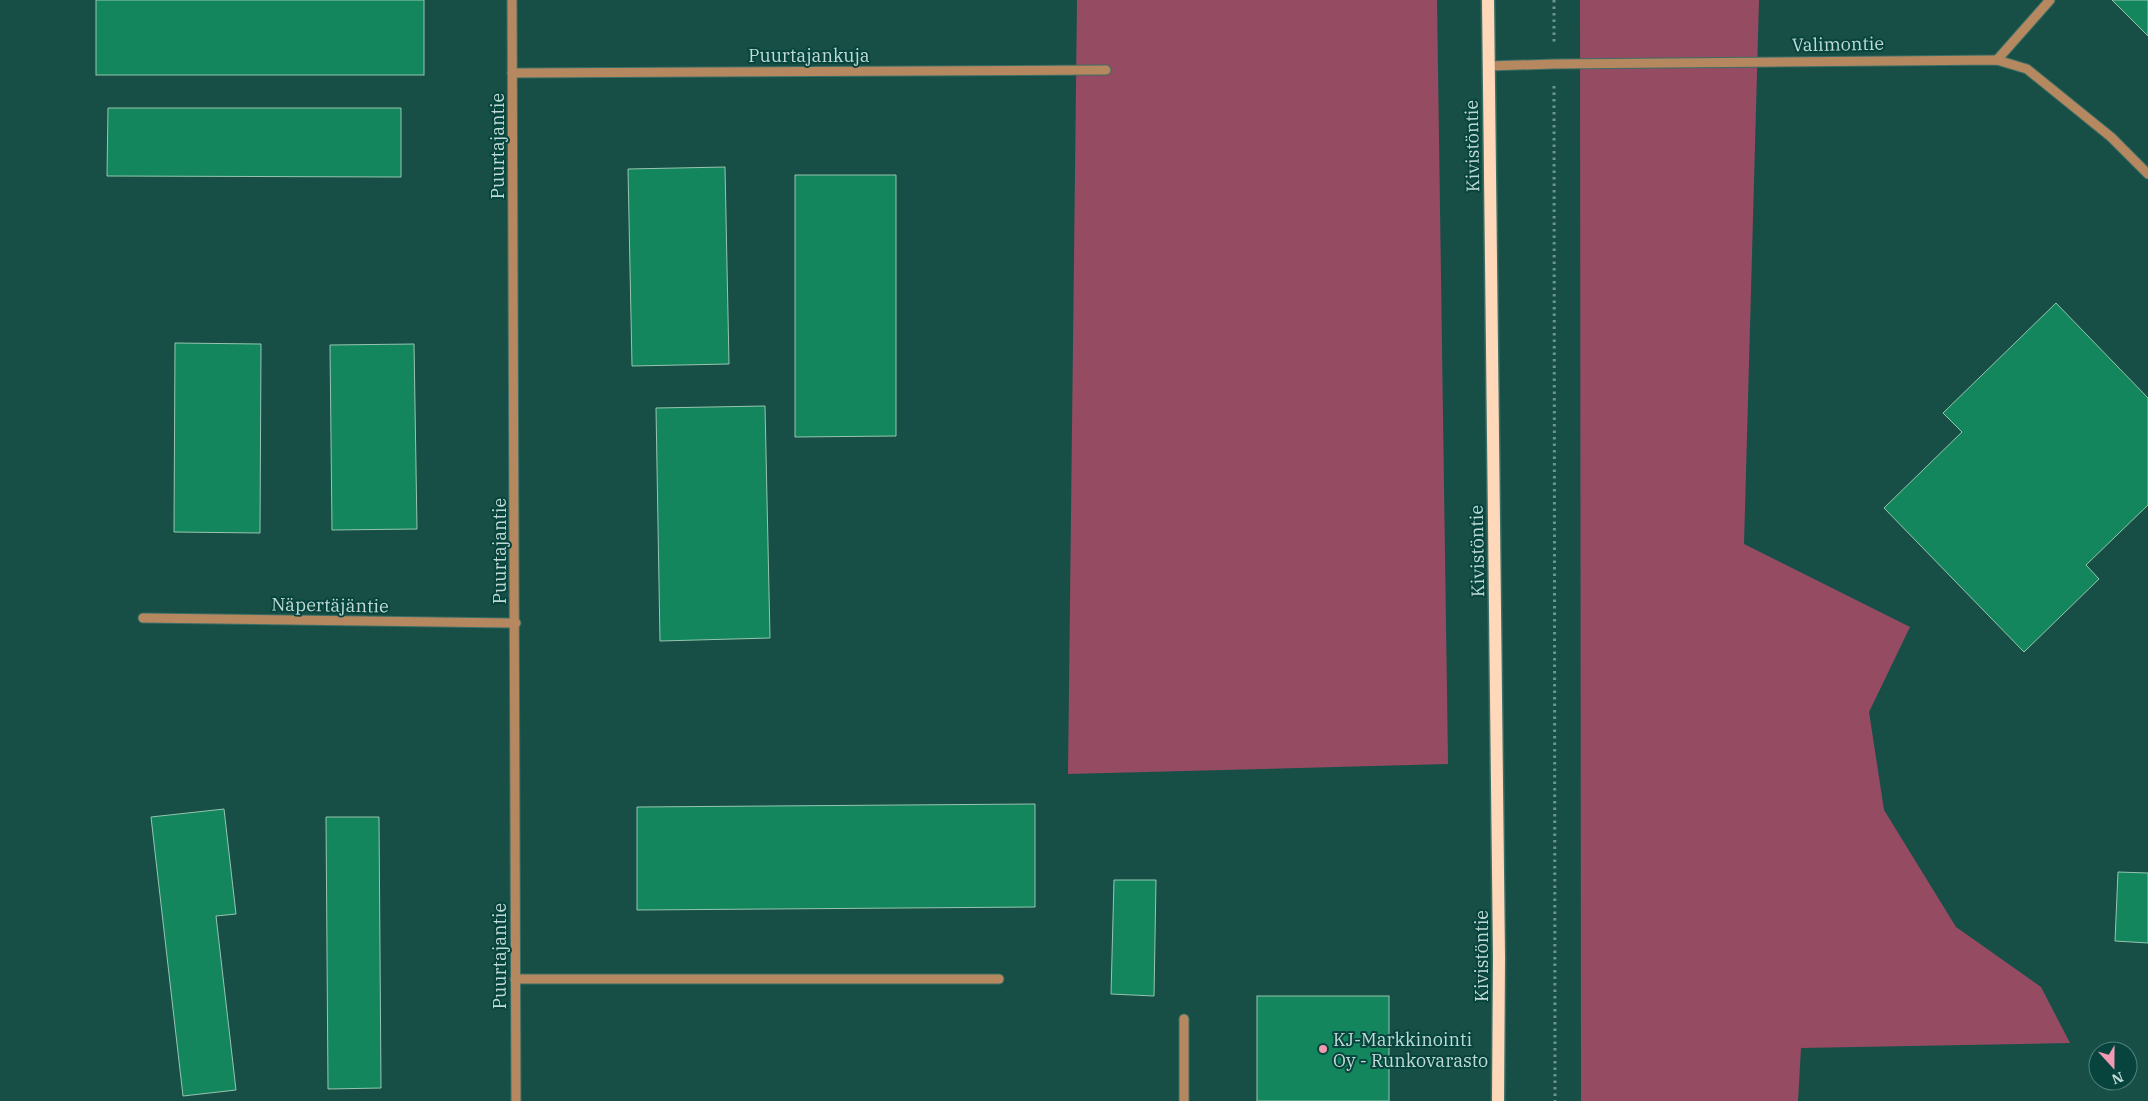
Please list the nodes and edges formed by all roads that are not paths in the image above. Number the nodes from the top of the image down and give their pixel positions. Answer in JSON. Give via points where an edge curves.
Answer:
{"nodes":[{"id":1,"x":512,"y":0,"type":"edge"},
{"id":2,"x":1488,"y":0,"type":"edge"},
{"id":3,"x":2050,"y":0,"type":"edge"},
{"id":4,"x":1997,"y":60,"type":"junction"},
{"id":5,"x":1489,"y":66,"type":"junction"},
{"id":6,"x":1106,"y":70,"type":"dead end"},
{"id":7,"x":512,"y":73,"type":"junction"},
{"id":8,"x":2148,"y":174,"type":"edge"},
{"id":9,"x":143,"y":618,"type":"dead end"},
{"id":10,"x":516,"y":624,"type":"junction"},
{"id":11,"x":999,"y":978,"type":"dead end"},
{"id":12,"x":515,"y":979,"type":"junction"},
{"id":13,"x":1184,"y":1019,"type":"dead end"},
{"id":14,"x":516,"y":1101,"type":"edge"},
{"id":15,"x":1184,"y":1101,"type":"edge"},
{"id":16,"x":1498,"y":1101,"type":"edge"}],
"edges":[{"from":1,"to":7,"type":"street","name":"Puurtajantie"},
{"from":2,"to":5,"type":"main road","name":"Kivistöntie"},
{"from":3,"to":4,"type":"street"},
{"from":4,"to":5,"type":"street","name":"Valimontie"},
{"from":4,"to":8,"type":"street","name":"Valimontie","via":[[2027,69],[2111,137]]},
{"from":5,"to":16,"type":"main road","name":"Kivistöntie","via":[[1499,928]]},
{"from":6,"to":7,"type":"street","name":"Puurtajankuja"},
{"from":7,"to":10,"type":"street","name":"Puurtajantie"},
{"from":9,"to":10,"type":"street","name":"Näpertäjäntie"},
{"from":10,"to":12,"type":"street","name":"Puurtajantie"},
{"from":11,"to":12,"type":"street"},
{"from":12,"to":14,"type":"street","name":"Puurtajantie"},
{"from":13,"to":15,"type":"street"}]}
